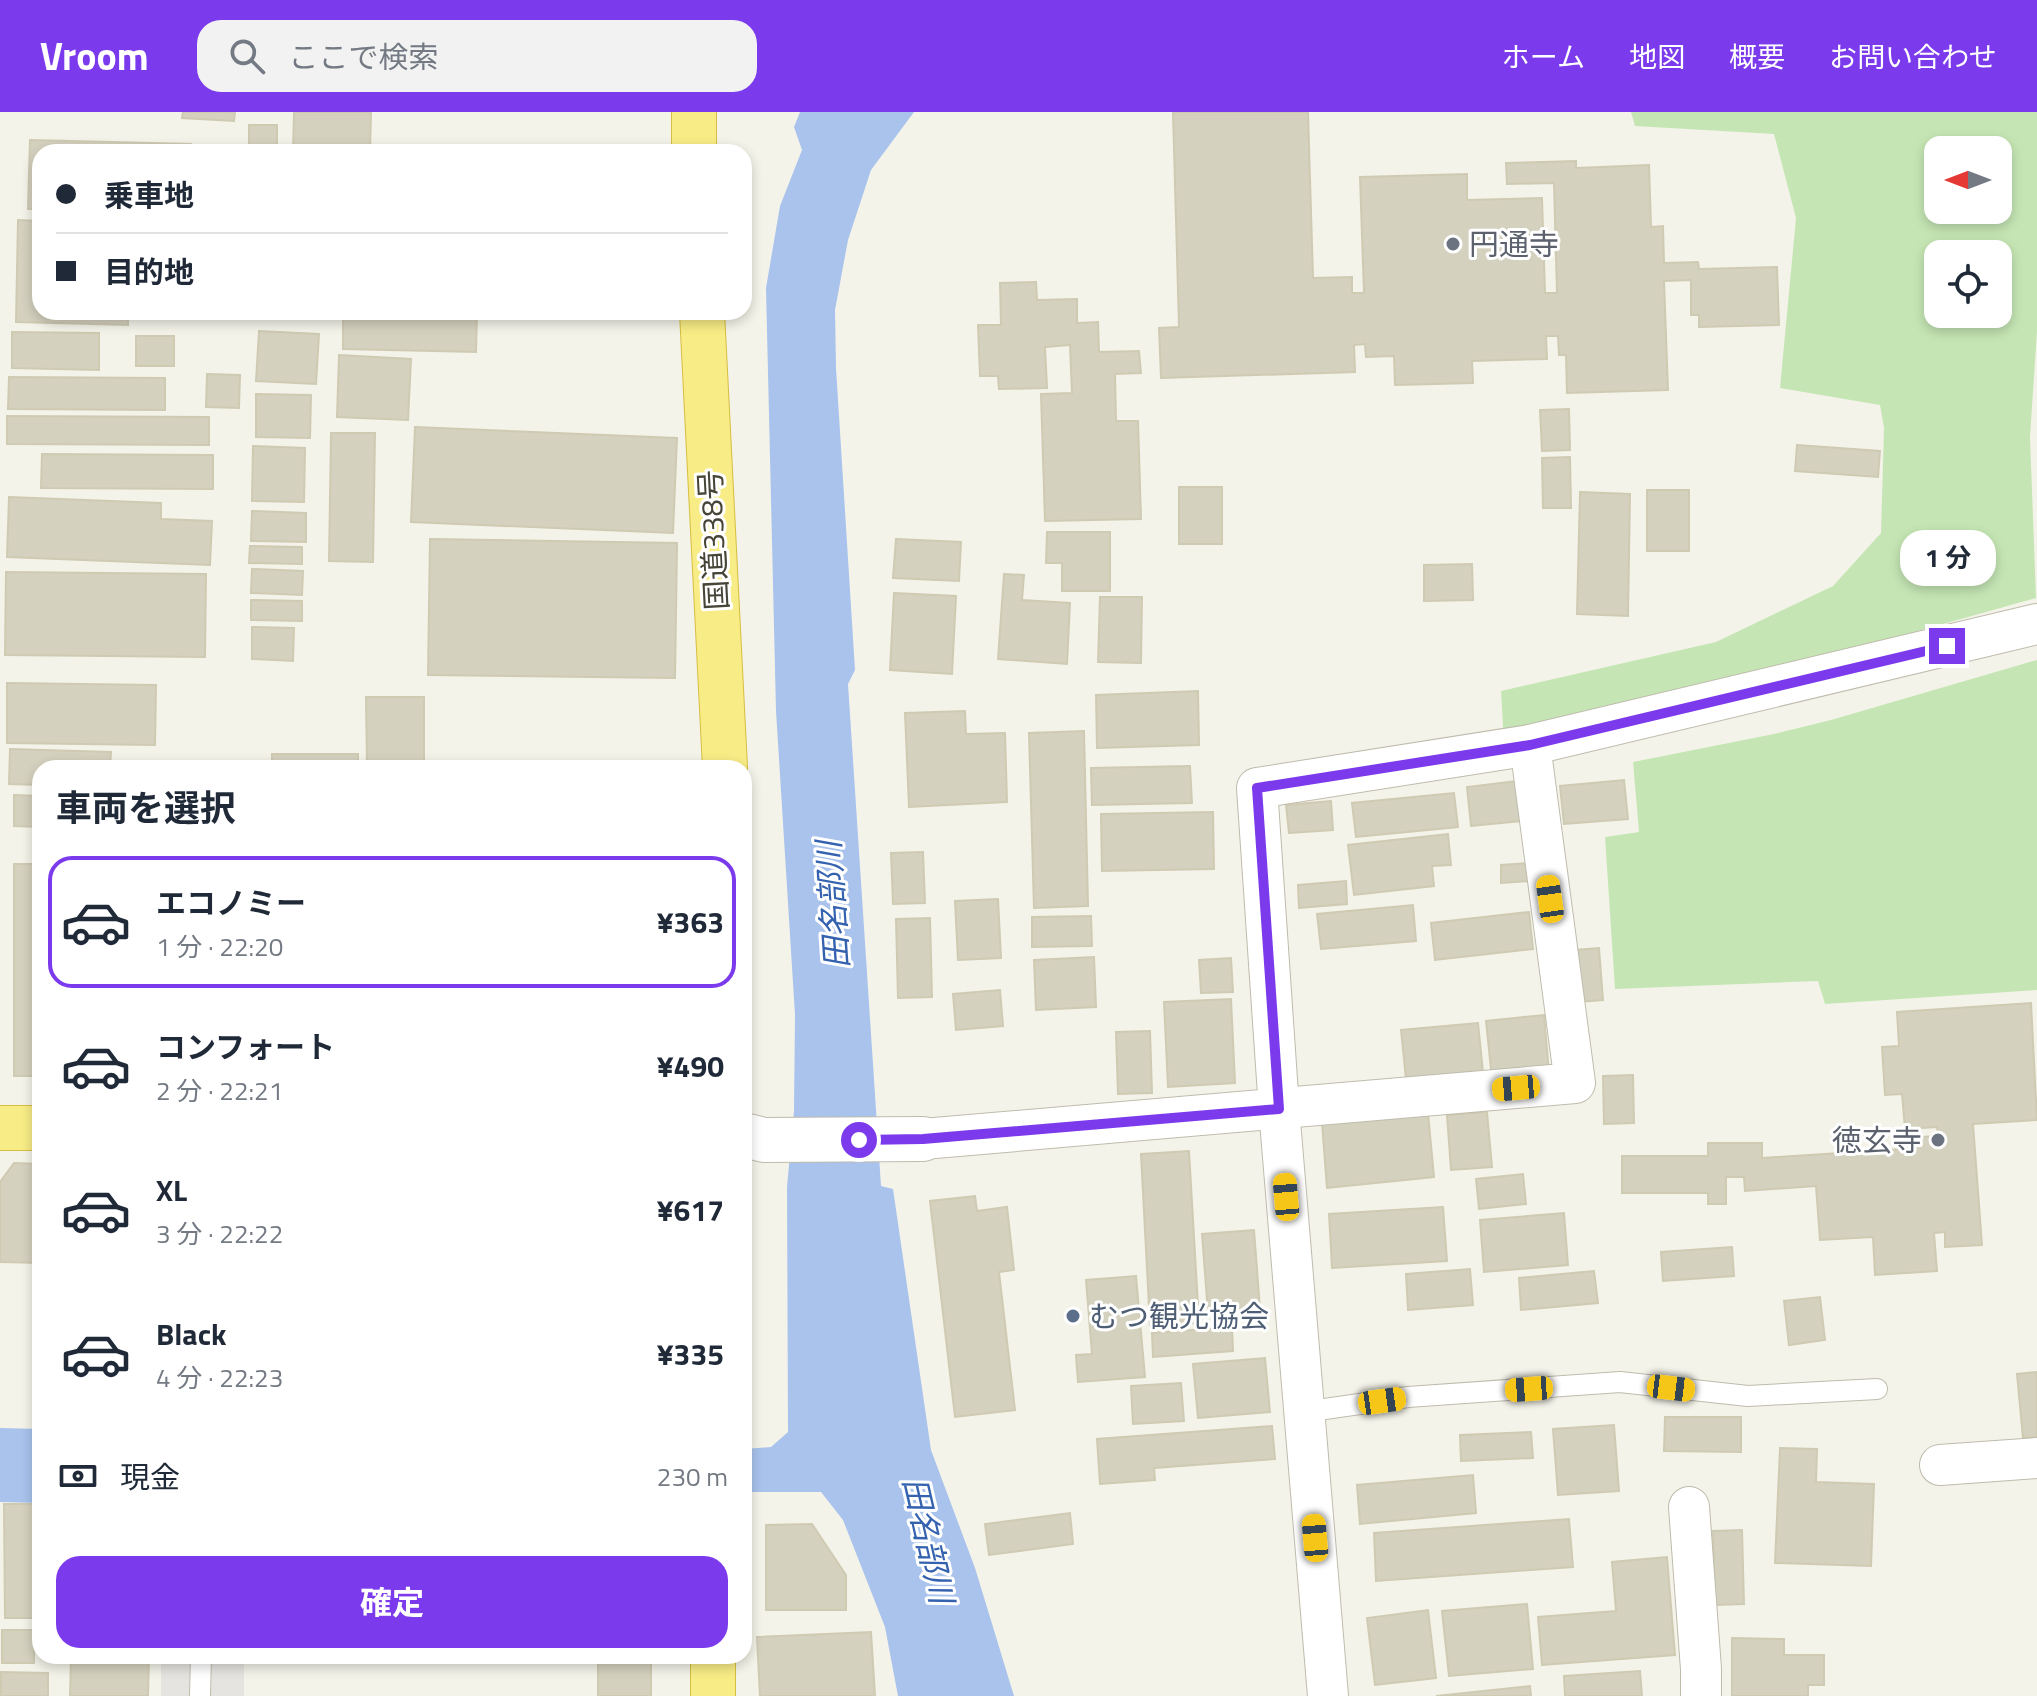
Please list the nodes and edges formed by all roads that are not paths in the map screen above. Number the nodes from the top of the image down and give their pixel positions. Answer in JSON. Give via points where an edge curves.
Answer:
{"nodes":[{"id":1,"x":694,"y":112,"type":"edge"},
{"id":2,"x":694,"y":144,"type":"edge"},
{"id":3,"x":702,"y":320,"type":"edge"},
{"id":4,"x":2037,"y":624,"type":"edge"},
{"id":5,"x":1530,"y":745,"type":"junction"},
{"id":6,"x":725,"y":760,"type":"edge"},
{"id":7,"x":1279,"y":1109,"type":"junction"},
{"id":8,"x":0,"y":1128,"type":"edge"},
{"id":9,"x":32,"y":1128,"type":"edge"},
{"id":10,"x":754,"y":1138,"type":"edge"},
{"id":11,"x":923,"y":1139,"type":"joint"},
{"id":12,"x":1877,"y":1389,"type":"dead end"},
{"id":13,"x":1304,"y":1412,"type":"junction"},
{"id":14,"x":2037,"y":1458,"type":"edge"},
{"id":15,"x":1940,"y":1465,"type":"dead end"},
{"id":16,"x":1689,"y":1507,"type":"dead end"},
{"id":17,"x":201,"y":1664,"type":"edge"},
{"id":18,"x":713,"y":1664,"type":"edge"},
{"id":19,"x":200,"y":1696,"type":"edge"},
{"id":20,"x":713,"y":1696,"type":"edge"},
{"id":21,"x":1328,"y":1696,"type":"edge"},
{"id":22,"x":1701,"y":1696,"type":"edge"}],
"edges":[{"from":1,"to":2,"type":"highway"},
{"from":3,"to":6,"type":"highway","name":"国道338号"},
{"from":4,"to":5,"type":"street"},
{"from":5,"to":7,"type":"street","via":[[1257,788]]},
{"from":5,"to":7,"type":"street","via":[[1575,1083]]},
{"from":7,"to":11,"type":"street"},
{"from":7,"to":13,"type":"street"},
{"from":8,"to":9,"type":"highway"},
{"from":10,"to":11,"type":"street"},
{"from":12,"to":13,"type":"lane","via":[[1748,1396],[1620,1382],[1408,1397]]},
{"from":13,"to":21,"type":"street"},
{"from":14,"to":15,"type":"street"},
{"from":16,"to":22,"type":"street"},
{"from":17,"to":19,"type":"lane"},
{"from":18,"to":20,"type":"highway"}]}
